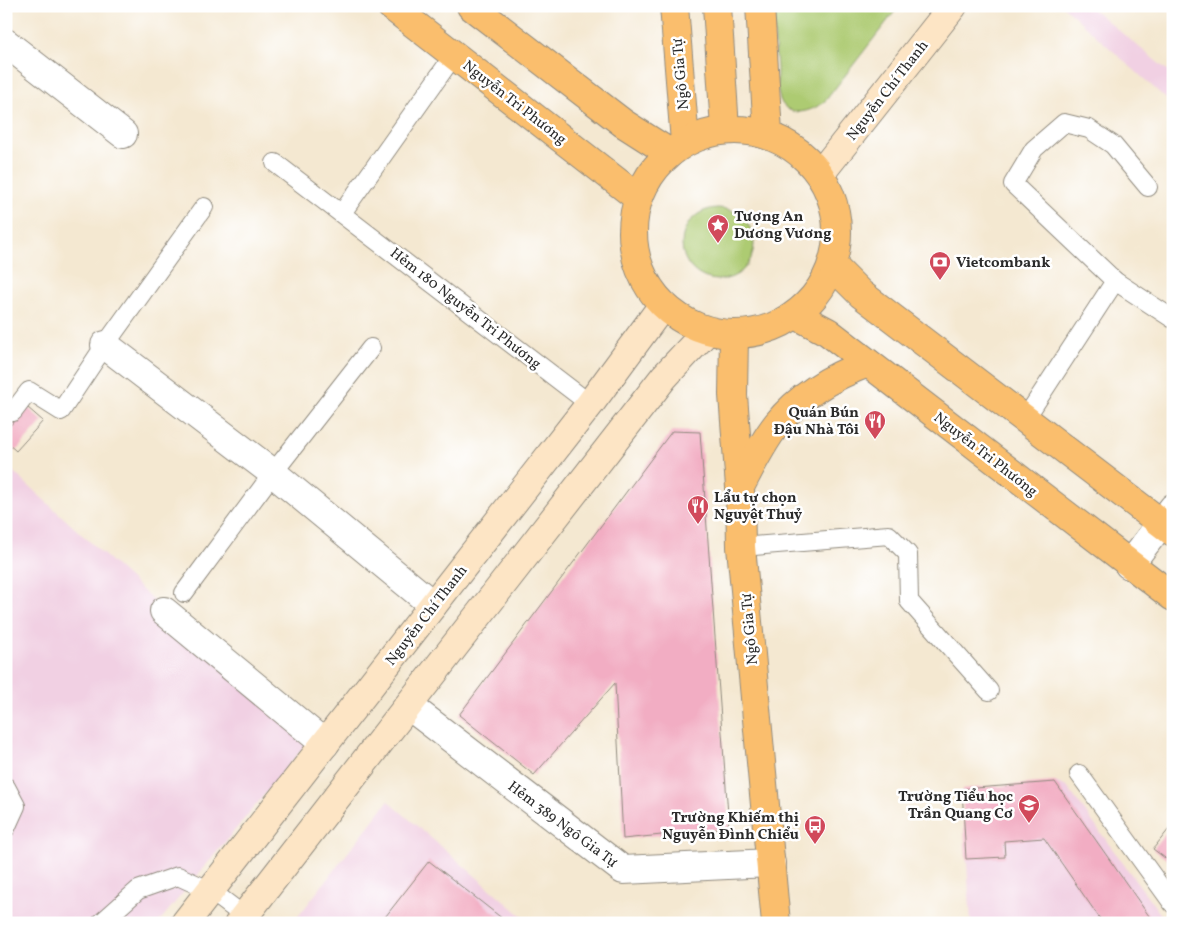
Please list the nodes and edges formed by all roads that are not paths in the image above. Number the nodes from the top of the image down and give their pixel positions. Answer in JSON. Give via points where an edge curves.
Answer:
{"nodes":[{"id":1,"x":391,"y":6,"type":"edge"},
{"id":2,"x":471,"y":6,"type":"edge"},
{"id":3,"x":674,"y":6,"type":"edge"},
{"id":4,"x":716,"y":6,"type":"edge"},
{"id":5,"x":760,"y":6,"type":"edge"},
{"id":6,"x":953,"y":6,"type":"edge"},
{"id":7,"x":6,"y":43,"type":"edge"},
{"id":8,"x":454,"y":55,"type":"junction"},
{"id":9,"x":725,"y":129,"type":"junction"},
{"id":10,"x":123,"y":134,"type":"dead end"},
{"id":11,"x":768,"y":134,"type":"junction"},
{"id":12,"x":678,"y":147,"type":"junction"},
{"id":13,"x":275,"y":163,"type":"dead end"},
{"id":14,"x":820,"y":174,"type":"junction"},
{"id":15,"x":1148,"y":186,"type":"dead end"},
{"id":16,"x":638,"y":198,"type":"junction"},
{"id":17,"x":204,"y":207,"type":"dead end"},
{"id":18,"x":342,"y":213,"type":"junction"},
{"id":19,"x":832,"y":265,"type":"junction"},
{"id":20,"x":1115,"y":281,"type":"junction"},
{"id":21,"x":663,"y":306,"type":"junction"},
{"id":22,"x":796,"y":314,"type":"junction"},
{"id":23,"x":1173,"y":319,"type":"edge"},
{"id":24,"x":707,"y":331,"type":"junction"},
{"id":25,"x":734,"y":335,"type":"junction"},
{"id":26,"x":105,"y":345,"type":"junction"},
{"id":27,"x":371,"y":348,"type":"dead end"},
{"id":28,"x":868,"y":363,"type":"junction"},
{"id":29,"x":590,"y":404,"type":"junction"},
{"id":30,"x":13,"y":412,"type":"dead end"},
{"id":31,"x":1025,"y":419,"type":"junction"},
{"id":32,"x":273,"y":473,"type":"junction"},
{"id":33,"x":740,"y":487,"type":"junction"},
{"id":34,"x":1169,"y":521,"type":"edge"},
{"id":35,"x":741,"y":547,"type":"junction"},
{"id":36,"x":1128,"y":565,"type":"junction"},
{"id":37,"x":184,"y":592,"type":"dead end"},
{"id":38,"x":1173,"y":597,"type":"edge"},
{"id":39,"x":433,"y":605,"type":"junction"},
{"id":40,"x":164,"y":611,"type":"dead end"},
{"id":41,"x":989,"y":691,"type":"dead end"},
{"id":42,"x":409,"y":706,"type":"junction"},
{"id":43,"x":326,"y":744,"type":"junction"},
{"id":44,"x":1079,"y":774,"type":"dead end"},
{"id":45,"x":6,"y":787,"type":"edge"},
{"id":46,"x":6,"y":828,"type":"edge"},
{"id":47,"x":771,"y":863,"type":"junction"},
{"id":48,"x":211,"y":891,"type":"junction"},
{"id":49,"x":1173,"y":904,"type":"edge"},
{"id":50,"x":242,"y":920,"type":"edge"},
{"id":51,"x":102,"y":923,"type":"edge"},
{"id":52,"x":186,"y":923,"type":"edge"},
{"id":53,"x":776,"y":923,"type":"edge"}],
"edges":[{"from":1,"to":8,"type":"main road","name":"Nguyễn Tri Phương"},
{"from":2,"to":12,"type":"main road","via":[[623,122]]},
{"from":3,"to":12,"type":"main road","name":"Ngô Gia Tự"},
{"from":4,"to":9,"type":"main road"},
{"from":5,"to":11,"type":"main road"},
{"from":6,"to":14,"type":"main road","name":"Nguyễn Chí Thanh"},
{"from":7,"to":10,"type":"street"},
{"from":8,"to":16,"type":"main road","name":"Nguyễn Tri Phương"},
{"from":8,"to":18,"type":"lane"},
{"from":9,"to":11,"type":"main road","via":[[743,128]]},
{"from":9,"to":12,"type":"main road","via":[[707,133]]},
{"from":11,"to":14,"type":"main road","via":[[798,151]]},
{"from":12,"to":16,"type":"main road","via":[[651,173]]},
{"from":13,"to":18,"type":"lane","name":"Hẻm 180 Nguyễn Tri Phương"},
{"from":14,"to":19,"type":"main road","via":[[832,195],[837,218],[838,242]]},
{"from":15,"to":20,"type":"lane","via":[[1113,145],[1089,129],[1064,123],[1034,149],[1013,184]]},
{"from":16,"to":21,"type":"main road","via":[[632,227],[635,256],[645,283]]},
{"from":17,"to":26,"type":"lane"},
{"from":18,"to":29,"type":"lane","name":"Hẻm 180 Nguyễn Tri Phương"},
{"from":19,"to":22,"type":"main road","via":[[818,292]]},
{"from":19,"to":31,"type":"main road","via":[[861,294]]},
{"from":20,"to":23,"type":"lane"},
{"from":20,"to":31,"type":"lane"},
{"from":21,"to":24,"type":"main road","via":[[679,319]]},
{"from":21,"to":29,"type":"main road","name":"Nguyễn Chí Thanh"},
{"from":22,"to":25,"type":"main road","via":[[766,330]]},
{"from":22,"to":28,"type":"main road","name":"Nguyễn Tri Phương","via":[[828,332]]},
{"from":24,"to":25,"type":"main road"},
{"from":24,"to":42,"type":"main road","via":[[664,377]]},
{"from":25,"to":33,"type":"main road","name":"Ngô Gia Tự","via":[[733,394]]},
{"from":26,"to":30,"type":"lane","via":[[61,411],[29,391]]},
{"from":26,"to":32,"type":"street"},
{"from":27,"to":32,"type":"lane"},
{"from":28,"to":33,"type":"main road","via":[[817,386],[796,404],[777,424]]},
{"from":28,"to":36,"type":"main road","name":"Nguyễn Tri Phương"},
{"from":29,"to":39,"type":"main road","name":"Nguyễn Chí Thanh"},
{"from":31,"to":34,"type":"main road"},
{"from":32,"to":37,"type":"lane"},
{"from":32,"to":39,"type":"street"},
{"from":33,"to":35,"type":"main road","name":"Ngô Gia Tự"},
{"from":34,"to":36,"type":"street"},
{"from":35,"to":41,"type":"lane","via":[[890,535],[908,554],[909,601]]},
{"from":35,"to":47,"type":"main road","name":"Ngô Gia Tự"},
{"from":36,"to":38,"type":"main road","name":"Nguyễn Tri Phương"},
{"from":39,"to":43,"type":"main road","name":"Nguyễn Chí Thanh"},
{"from":40,"to":43,"type":"street"},
{"from":42,"to":47,"type":"street","name":"Hẻm 389 Ngô Gia Tự","via":[[623,870]]},
{"from":42,"to":50,"type":"main road"},
{"from":43,"to":48,"type":"main road","name":"Nguyễn Chí Thanh"},
{"from":44,"to":49,"type":"lane"},
{"from":45,"to":46,"type":"lane","via":[[16,806]]},
{"from":47,"to":53,"type":"main road","name":"Ngô Gia Tự"},
{"from":48,"to":50,"type":"lane"},
{"from":48,"to":51,"type":"lane","via":[[178,876],[138,890]]},
{"from":48,"to":52,"type":"main road","name":"Nguyễn Chí Thanh"}]}
